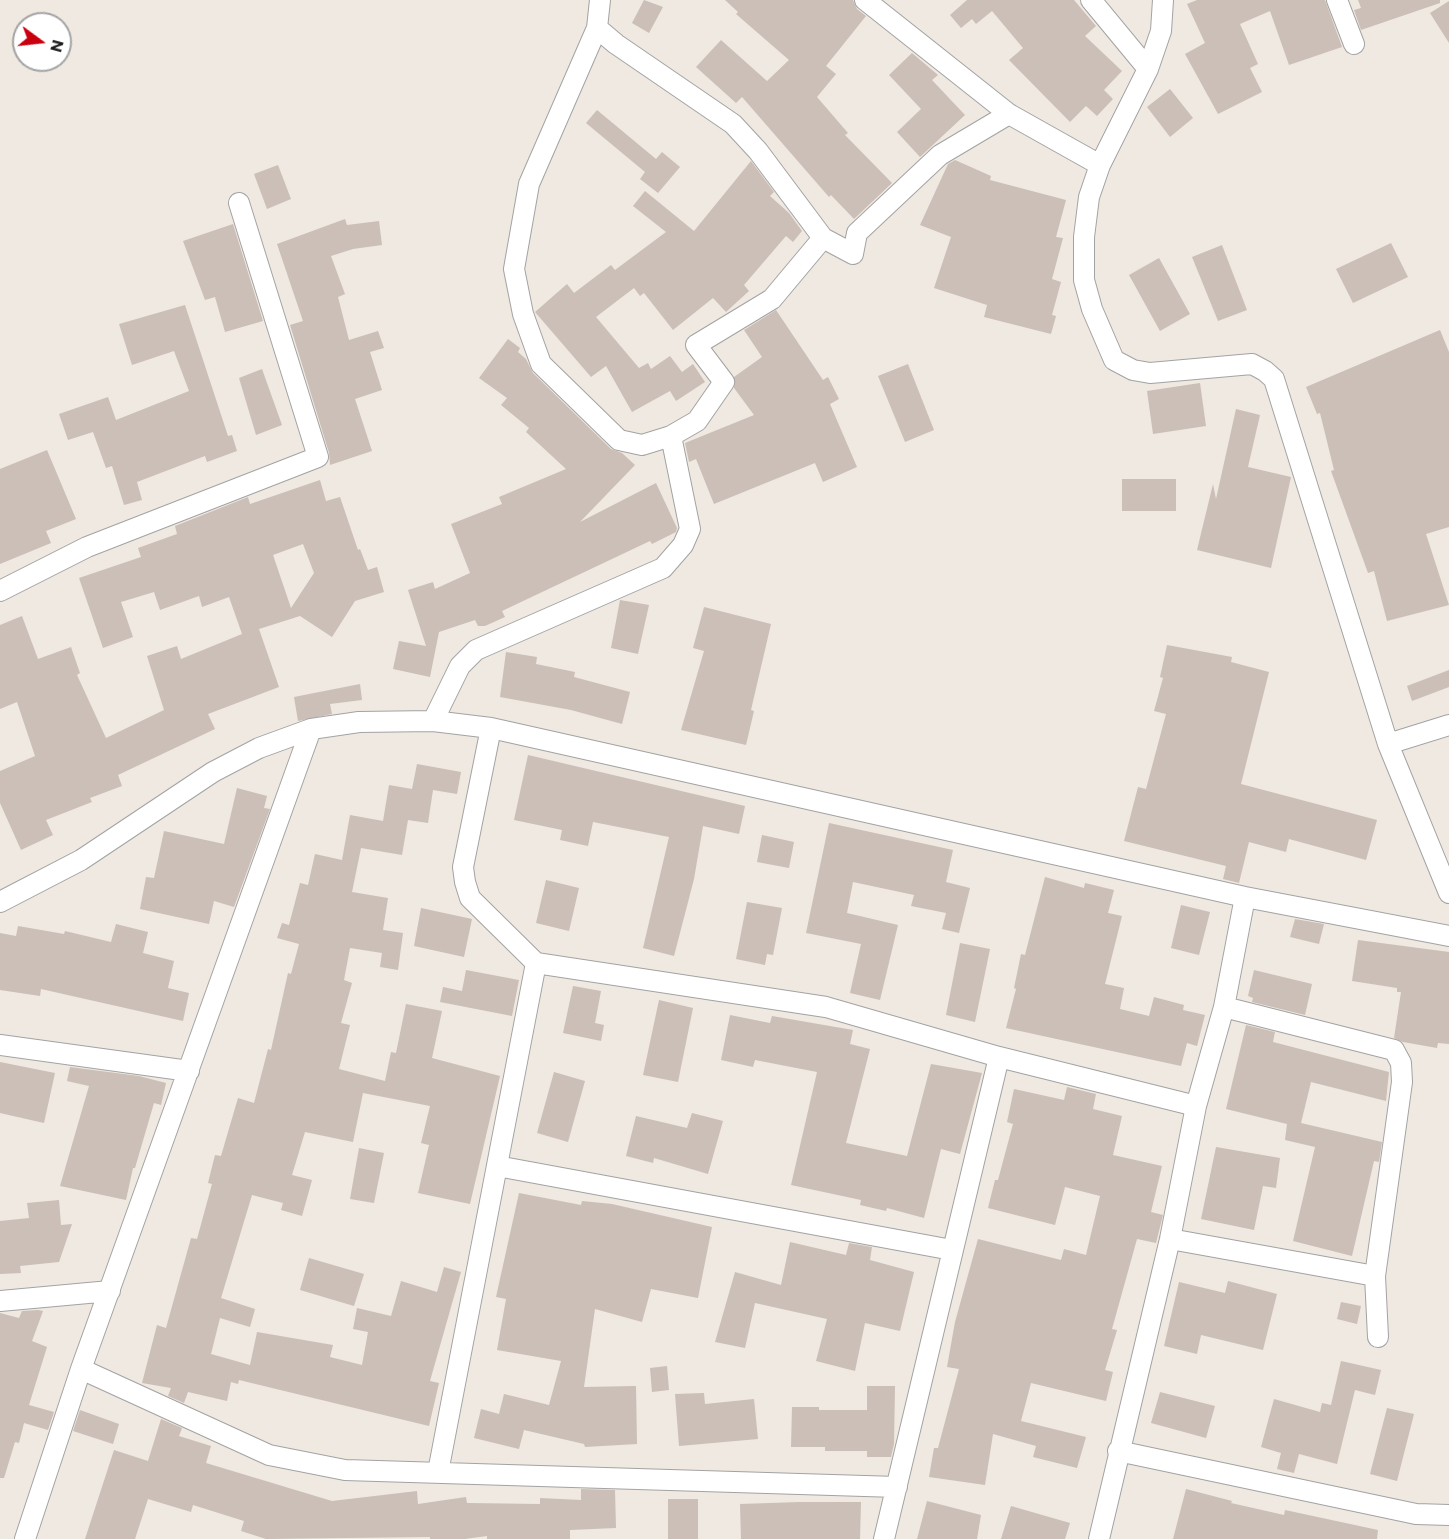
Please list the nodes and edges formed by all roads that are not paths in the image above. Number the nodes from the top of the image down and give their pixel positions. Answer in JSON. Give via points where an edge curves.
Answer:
{"nodes":[{"id":1,"x":600,"y":0,"type":"edge"},
{"id":2,"x":865,"y":0,"type":"edge"},
{"id":3,"x":1091,"y":0,"type":"edge"},
{"id":4,"x":1163,"y":0,"type":"edge"},
{"id":5,"x":1337,"y":0,"type":"edge"},
{"id":6,"x":597,"y":28,"type":"junction"},
{"id":7,"x":1354,"y":44,"type":"dead end"},
{"id":8,"x":1148,"y":69,"type":"junction"},
{"id":9,"x":1009,"y":114,"type":"junction"},
{"id":10,"x":1100,"y":165,"type":"junction"},
{"id":11,"x":239,"y":202,"type":"dead end"},
{"id":12,"x":823,"y":238,"type":"junction"},
{"id":13,"x":671,"y":436,"type":"junction"},
{"id":14,"x":0,"y":591,"type":"edge"},
{"id":15,"x":433,"y":721,"type":"junction"},
{"id":16,"x":1449,"y":725,"type":"edge"},
{"id":17,"x":491,"y":728,"type":"junction"},
{"id":18,"x":311,"y":729,"type":"junction"},
{"id":19,"x":1388,"y":744,"type":"junction"},
{"id":20,"x":1449,"y":893,"type":"edge"},
{"id":21,"x":1245,"y":897,"type":"junction"},
{"id":22,"x":1,"y":898,"type":"edge"},
{"id":23,"x":1449,"y":936,"type":"edge"},
{"id":24,"x":536,"y":963,"type":"junction"},
{"id":25,"x":1224,"y":1007,"type":"junction"},
{"id":26,"x":0,"y":1045,"type":"edge"},
{"id":27,"x":999,"y":1057,"type":"junction"},
{"id":28,"x":189,"y":1071,"type":"junction"},
{"id":29,"x":1196,"y":1106,"type":"junction"},
{"id":30,"x":497,"y":1166,"type":"junction"},
{"id":31,"x":1170,"y":1239,"type":"junction"},
{"id":32,"x":952,"y":1250,"type":"junction"},
{"id":33,"x":1375,"y":1276,"type":"junction"},
{"id":34,"x":110,"y":1291,"type":"junction"},
{"id":35,"x":0,"y":1301,"type":"edge"},
{"id":36,"x":1378,"y":1337,"type":"dead end"},
{"id":37,"x":81,"y":1369,"type":"junction"},
{"id":38,"x":1118,"y":1451,"type":"junction"},
{"id":39,"x":438,"y":1472,"type":"junction"},
{"id":40,"x":897,"y":1487,"type":"junction"},
{"id":41,"x":1449,"y":1515,"type":"edge"},
{"id":42,"x":25,"y":1539,"type":"edge"},
{"id":43,"x":884,"y":1539,"type":"edge"},
{"id":44,"x":1099,"y":1539,"type":"edge"}],
"edges":[{"from":1,"to":6,"type":"street"},
{"from":2,"to":9,"type":"street"},
{"from":3,"to":8,"type":"street"},
{"from":4,"to":8,"type":"street","via":[[1161,31]]},
{"from":5,"to":7,"type":"street"},
{"from":6,"to":12,"type":"street","via":[[733,124]]},
{"from":6,"to":13,"type":"street","via":[[529,184],[514,269],[523,314],[541,364],[619,440],[642,445]]},
{"from":8,"to":10,"type":"street"},
{"from":9,"to":10,"type":"street"},
{"from":9,"to":12,"type":"street","via":[[940,155],[857,233],[853,254]]},
{"from":10,"to":19,"type":"street","via":[[1089,197],[1083,237],[1084,280],[1114,360],[1150,373],[1251,364],[1274,379]]},
{"from":11,"to":14,"type":"street","via":[[318,457],[87,547]]},
{"from":12,"to":13,"type":"street","via":[[772,300],[696,345],[724,382],[697,421]]},
{"from":13,"to":15,"type":"street","via":[[690,529],[683,545],[663,568],[476,650],[460,666]]},
{"from":15,"to":17,"type":"street"},
{"from":15,"to":18,"type":"street","via":[[359,722]]},
{"from":16,"to":19,"type":"street"},
{"from":17,"to":21,"type":"street"},
{"from":17,"to":24,"type":"street","via":[[463,867],[465,882],[470,898]]},
{"from":18,"to":22,"type":"street","via":[[259,748],[213,772],[81,860]]},
{"from":18,"to":28,"type":"street"},
{"from":19,"to":20,"type":"street"},
{"from":21,"to":23,"type":"street"},
{"from":21,"to":25,"type":"street"},
{"from":24,"to":27,"type":"street","via":[[826,1007]]},
{"from":24,"to":30,"type":"street"},
{"from":25,"to":29,"type":"street"},
{"from":25,"to":33,"type":"street","via":[[1394,1050],[1401,1063],[1402,1082]]},
{"from":26,"to":28,"type":"street"},
{"from":27,"to":29,"type":"street"},
{"from":27,"to":32,"type":"street"},
{"from":28,"to":34,"type":"street"},
{"from":29,"to":31,"type":"street"},
{"from":30,"to":32,"type":"street"},
{"from":30,"to":39,"type":"street"},
{"from":31,"to":33,"type":"street"},
{"from":31,"to":38,"type":"street"},
{"from":32,"to":40,"type":"street"},
{"from":33,"to":36,"type":"street"},
{"from":34,"to":35,"type":"street"},
{"from":34,"to":37,"type":"street"},
{"from":37,"to":39,"type":"street","via":[[269,1455],[345,1470]]},
{"from":37,"to":42,"type":"street"},
{"from":38,"to":41,"type":"street","via":[[1416,1514]]},
{"from":38,"to":44,"type":"street"},
{"from":39,"to":40,"type":"street"},
{"from":40,"to":43,"type":"street"}]}
